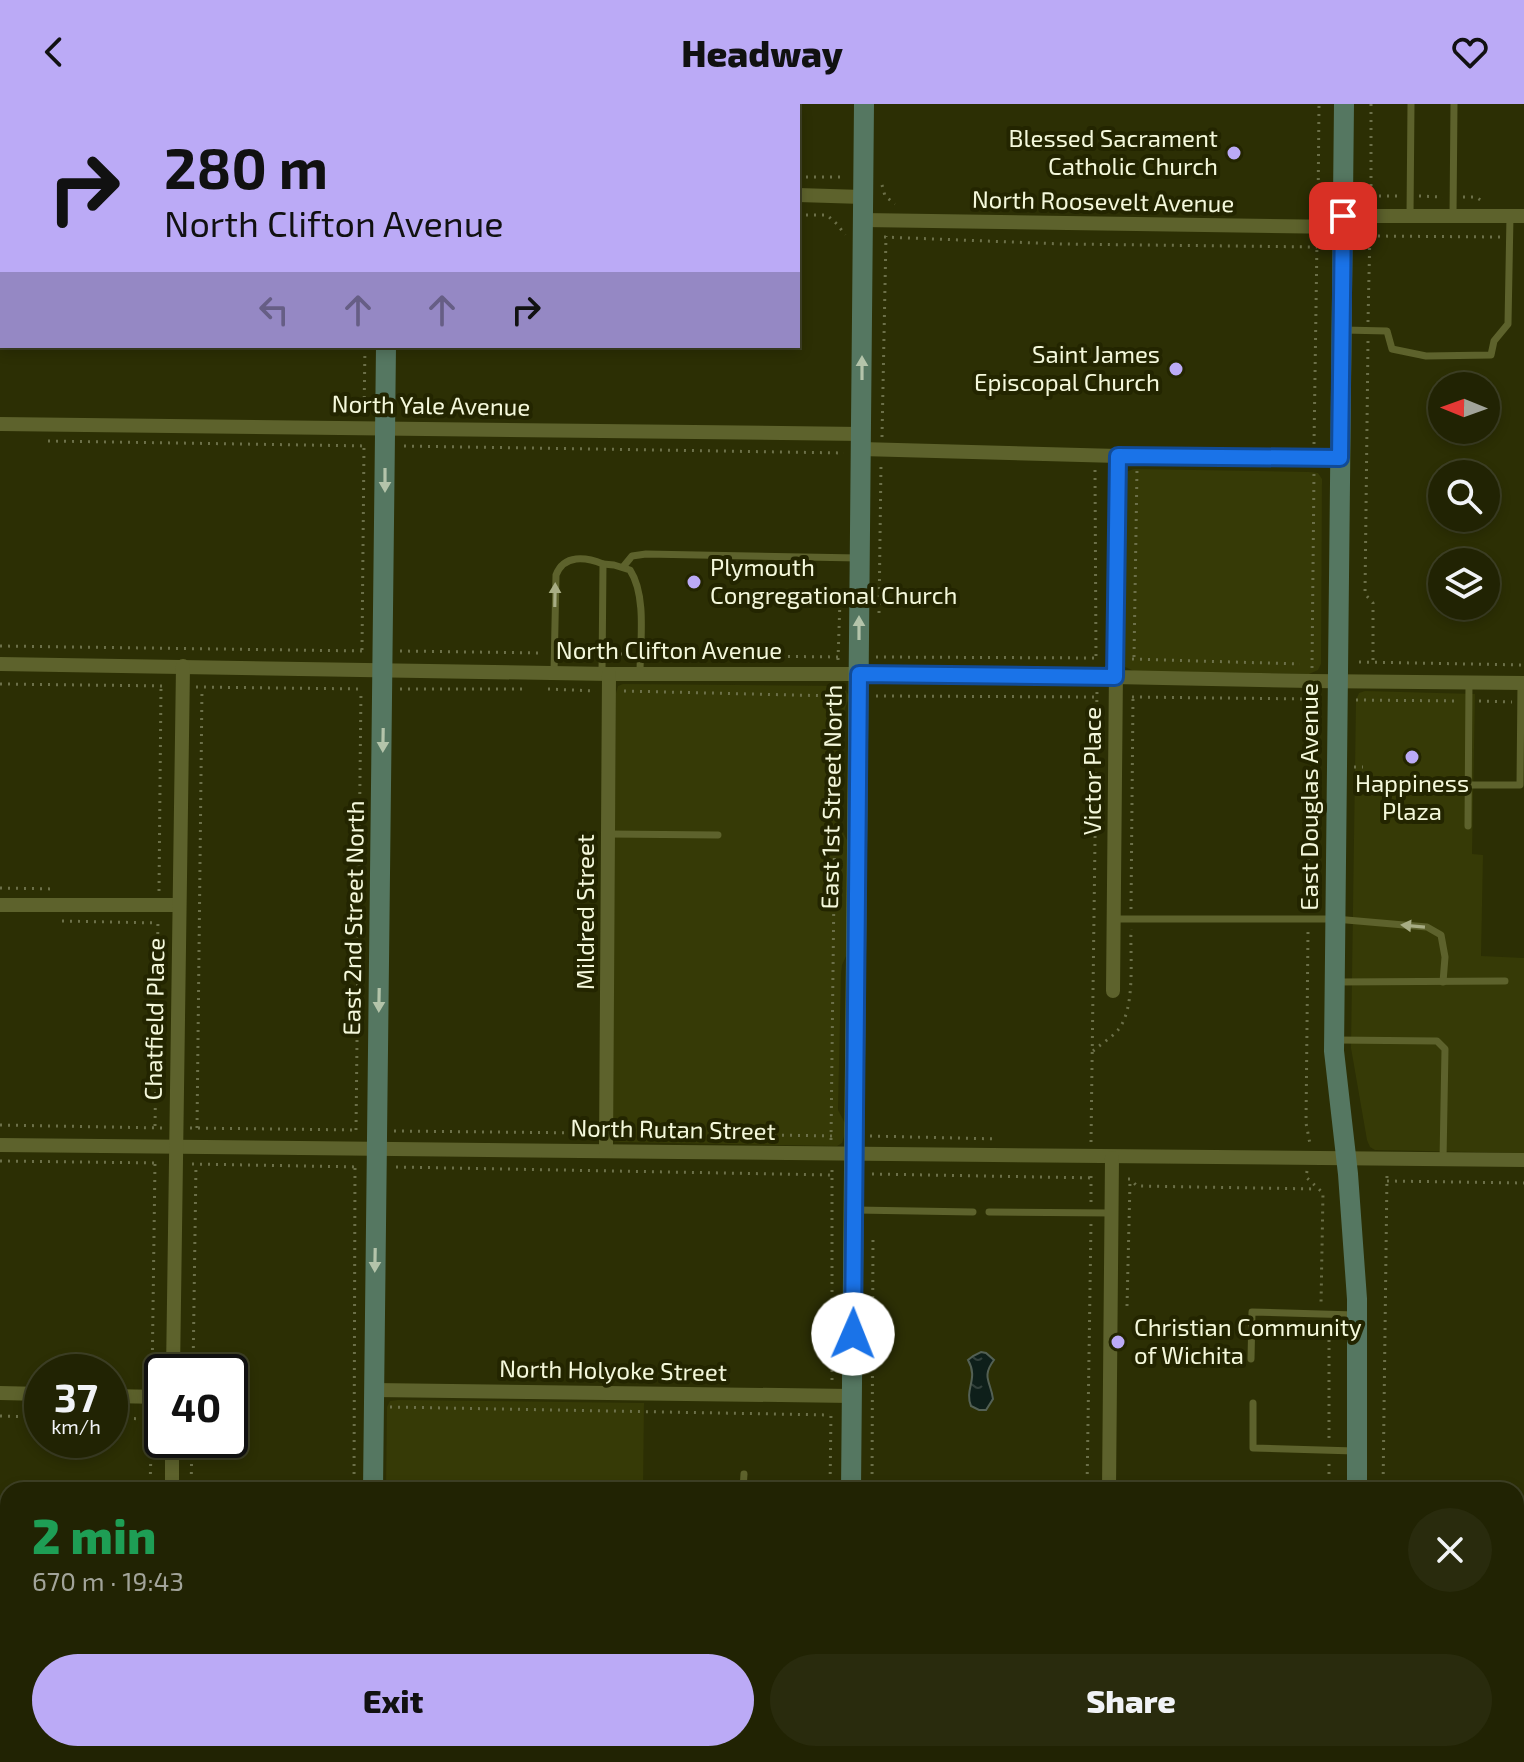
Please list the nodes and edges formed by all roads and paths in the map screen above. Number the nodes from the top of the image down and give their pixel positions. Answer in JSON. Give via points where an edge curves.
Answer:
{"nodes":[{"id":1,"x":864,"y":104,"type":"edge"},
{"id":2,"x":1319,"y":104,"type":"edge"},
{"id":3,"x":1344,"y":104,"type":"edge"},
{"id":4,"x":1371,"y":104,"type":"edge"},
{"id":5,"x":1411,"y":104,"type":"edge"},
{"id":6,"x":1454,"y":104,"type":"edge"},
{"id":7,"x":800,"y":177,"type":"edge"},
{"id":8,"x":854,"y":187,"type":"junction"},
{"id":9,"x":800,"y":195,"type":"edge"},
{"id":10,"x":800,"y":215,"type":"edge"},
{"id":11,"x":1371,"y":216,"type":"junction"},
{"id":12,"x":1410,"y":216,"type":"junction"},
{"id":13,"x":1453,"y":216,"type":"junction"},
{"id":14,"x":1517,"y":216,"type":"edge"},
{"id":15,"x":893,"y":221,"type":"junction"},
{"id":16,"x":1343,"y":222,"type":"junction"},
{"id":17,"x":1318,"y":227,"type":"junction"},
{"id":18,"x":857,"y":231,"type":"junction"},
{"id":19,"x":1370,"y":236,"type":"junction"},
{"id":20,"x":886,"y":237,"type":"junction"},
{"id":21,"x":1510,"y":237,"type":"junction"},
{"id":22,"x":1317,"y":247,"type":"junction"},
{"id":23,"x":1341,"y":330,"type":"junction"},
{"id":24,"x":1368,"y":330,"type":"junction"},
{"id":25,"x":365,"y":348,"type":"edge"},
{"id":26,"x":386,"y":348,"type":"edge"},
{"id":27,"x":0,"y":424,"type":"edge"},
{"id":28,"x":364,"y":427,"type":"junction"},
{"id":29,"x":385,"y":437,"type":"junction"},
{"id":30,"x":47,"y":441,"type":"dead end"},
{"id":31,"x":364,"y":446,"type":"junction"},
{"id":32,"x":859,"y":447,"type":"junction"},
{"id":33,"x":1314,"y":457,"type":"junction"},
{"id":34,"x":1340,"y":458,"type":"junction"},
{"id":35,"x":1118,"y":462,"type":"junction"},
{"id":36,"x":881,"y":466,"type":"junction"},
{"id":37,"x":1137,"y":469,"type":"dead end"},
{"id":38,"x":860,"y":558,"type":"junction"},
{"id":39,"x":603,"y":564,"type":"junction"},
{"id":40,"x":623,"y":567,"type":"junction"},
{"id":41,"x":840,"y":600,"type":"dead end"},
{"id":42,"x":878,"y":625,"type":"dead end"},
{"id":43,"x":0,"y":646,"type":"edge"},
{"id":44,"x":362,"y":651,"type":"junction"},
{"id":45,"x":554,"y":653,"type":"junction"},
{"id":46,"x":602,"y":654,"type":"junction"},
{"id":47,"x":640,"y":654,"type":"junction"},
{"id":48,"x":1096,"y":657,"type":"junction"},
{"id":49,"x":1116,"y":658,"type":"junction"},
{"id":50,"x":1359,"y":662,"type":"dead end"},
{"id":51,"x":1373,"y":663,"type":"junction"},
{"id":52,"x":0,"y":664,"type":"edge"},
{"id":53,"x":858,"y":665,"type":"junction"},
{"id":54,"x":1312,"y":665,"type":"junction"},
{"id":55,"x":1524,"y":665,"type":"edge"},
{"id":56,"x":183,"y":666,"type":"junction"},
{"id":57,"x":362,"y":669,"type":"junction"},
{"id":58,"x":384,"y":670,"type":"junction"},
{"id":59,"x":554,"y":673,"type":"junction"},
{"id":60,"x":606,"y":673,"type":"junction"},
{"id":61,"x":640,"y":673,"type":"junction"},
{"id":62,"x":1097,"y":677,"type":"junction"},
{"id":63,"x":1115,"y":677,"type":"junction"},
{"id":64,"x":1311,"y":681,"type":"junction"},
{"id":65,"x":1337,"y":681,"type":"junction"},
{"id":66,"x":1469,"y":682,"type":"junction"},
{"id":67,"x":1522,"y":683,"type":"edge"},
{"id":68,"x":0,"y":684,"type":"edge"},
{"id":69,"x":161,"y":686,"type":"junction"},
{"id":70,"x":183,"y":687,"type":"junction"},
{"id":71,"x":202,"y":687,"type":"junction"},
{"id":72,"x":361,"y":689,"type":"junction"},
{"id":73,"x":533,"y":689,"type":"dead end"},
{"id":74,"x":548,"y":689,"type":"dead end"},
{"id":75,"x":609,"y":691,"type":"junction"},
{"id":76,"x":838,"y":696,"type":"junction"},
{"id":77,"x":868,"y":696,"type":"junction"},
{"id":78,"x":1097,"y":697,"type":"junction"},
{"id":79,"x":1115,"y":697,"type":"junction"},
{"id":80,"x":1311,"y":699,"type":"junction"},
{"id":81,"x":1356,"y":700,"type":"dead end"},
{"id":82,"x":1470,"y":701,"type":"junction"},
{"id":83,"x":1520,"y":702,"type":"junction"},
{"id":84,"x":1469,"y":785,"type":"junction"},
{"id":85,"x":1468,"y":826,"type":"dead end"},
{"id":86,"x":608,"y":834,"type":"junction"},
{"id":87,"x":718,"y":835,"type":"dead end"},
{"id":88,"x":0,"y":905,"type":"edge"},
{"id":89,"x":158,"y":905,"type":"junction"},
{"id":90,"x":179,"y":905,"type":"junction"},
{"id":91,"x":1114,"y":919,"type":"junction"},
{"id":92,"x":1308,"y":919,"type":"junction"},
{"id":93,"x":1335,"y":919,"type":"junction"},
{"id":94,"x":63,"y":921,"type":"dead end"},
{"id":95,"x":158,"y":923,"type":"junction"},
{"id":96,"x":1505,"y":981,"type":"dead end"},
{"id":97,"x":1335,"y":982,"type":"junction"},
{"id":98,"x":1443,"y":982,"type":"junction"},
{"id":99,"x":1113,"y":991,"type":"dead end"},
{"id":100,"x":1335,"y":1040,"type":"junction"},
{"id":101,"x":0,"y":1125,"type":"edge"},
{"id":102,"x":155,"y":1128,"type":"junction"},
{"id":103,"x":175,"y":1128,"type":"junction"},
{"id":104,"x":197,"y":1128,"type":"junction"},
{"id":105,"x":356,"y":1130,"type":"junction"},
{"id":106,"x":606,"y":1133,"type":"junction"},
{"id":107,"x":831,"y":1136,"type":"junction"},
{"id":108,"x":998,"y":1139,"type":"dead end"},
{"id":109,"x":0,"y":1145,"type":"edge"},
{"id":110,"x":155,"y":1147,"type":"junction"},
{"id":111,"x":175,"y":1147,"type":"junction"},
{"id":112,"x":196,"y":1147,"type":"junction"},
{"id":113,"x":371,"y":1148,"type":"junction"},
{"id":114,"x":606,"y":1151,"type":"junction"},
{"id":115,"x":832,"y":1154,"type":"junction"},
{"id":116,"x":864,"y":1155,"type":"junction"},
{"id":117,"x":1091,"y":1158,"type":"junction"},
{"id":118,"x":1112,"y":1158,"type":"junction"},
{"id":119,"x":1308,"y":1159,"type":"junction"},
{"id":120,"x":1346,"y":1159,"type":"junction"},
{"id":121,"x":1388,"y":1160,"type":"junction"},
{"id":122,"x":1443,"y":1160,"type":"junction"},
{"id":123,"x":1524,"y":1160,"type":"edge"},
{"id":124,"x":0,"y":1161,"type":"edge"},
{"id":125,"x":155,"y":1163,"type":"junction"},
{"id":126,"x":174,"y":1164,"type":"junction"},
{"id":127,"x":196,"y":1164,"type":"junction"},
{"id":128,"x":355,"y":1166,"type":"junction"},
{"id":129,"x":833,"y":1175,"type":"junction"},
{"id":130,"x":1091,"y":1178,"type":"junction"},
{"id":131,"x":1112,"y":1179,"type":"junction"},
{"id":132,"x":1387,"y":1181,"type":"junction"},
{"id":133,"x":1524,"y":1183,"type":"edge"},
{"id":134,"x":1319,"y":1189,"type":"junction"},
{"id":135,"x":863,"y":1210,"type":"junction"},
{"id":136,"x":973,"y":1212,"type":"dead end"},
{"id":137,"x":989,"y":1212,"type":"dead end"},
{"id":138,"x":1091,"y":1213,"type":"junction"},
{"id":139,"x":1111,"y":1213,"type":"junction"},
{"id":140,"x":1324,"y":1313,"type":"junction"},
{"id":141,"x":1357,"y":1315,"type":"junction"},
{"id":142,"x":157,"y":1354,"type":"edge"},
{"id":143,"x":173,"y":1354,"type":"edge"},
{"id":144,"x":193,"y":1354,"type":"edge"},
{"id":145,"x":1251,"y":1359,"type":"dead end"},
{"id":146,"x":374,"y":1390,"type":"junction"},
{"id":147,"x":0,"y":1393,"type":"edge"},
{"id":148,"x":24,"y":1394,"type":"edge"},
{"id":149,"x":842,"y":1396,"type":"junction"},
{"id":150,"x":1253,"y":1403,"type":"dead end"},
{"id":151,"x":390,"y":1407,"type":"dead end"},
{"id":152,"x":831,"y":1415,"type":"junction"},
{"id":153,"x":0,"y":1416,"type":"edge"},
{"id":154,"x":24,"y":1417,"type":"edge"},
{"id":155,"x":1329,"y":1450,"type":"junction"},
{"id":156,"x":1357,"y":1451,"type":"junction"},
{"id":157,"x":150,"y":1458,"type":"edge"},
{"id":158,"x":172,"y":1458,"type":"edge"},
{"id":159,"x":192,"y":1458,"type":"edge"},
{"id":160,"x":744,"y":1474,"type":"dead end"},
{"id":161,"x":150,"y":1482,"type":"edge"},
{"id":162,"x":172,"y":1482,"type":"edge"},
{"id":163,"x":191,"y":1482,"type":"edge"},
{"id":164,"x":354,"y":1482,"type":"edge"},
{"id":165,"x":373,"y":1482,"type":"edge"},
{"id":166,"x":744,"y":1482,"type":"edge"},
{"id":167,"x":830,"y":1482,"type":"edge"},
{"id":168,"x":850,"y":1482,"type":"edge"},
{"id":169,"x":872,"y":1482,"type":"edge"},
{"id":170,"x":1087,"y":1482,"type":"edge"},
{"id":171,"x":1109,"y":1482,"type":"edge"},
{"id":172,"x":1329,"y":1482,"type":"edge"},
{"id":173,"x":1357,"y":1482,"type":"edge"},
{"id":174,"x":1383,"y":1482,"type":"edge"}],
"edges":[{"from":1,"to":8,"type":"street","name":"East 1st Street North"},
{"from":2,"to":17,"type":"path"},
{"from":3,"to":16,"type":"street","name":"East Douglas Avenue"},
{"from":4,"to":11,"type":"path"},
{"from":5,"to":12,"type":"lane"},
{"from":6,"to":13,"type":"lane"},
{"from":7,"to":8,"type":"path"},
{"from":8,"to":9,"type":"street"},
{"from":8,"to":15,"type":"path","via":[[880,178],[885,196],[898,207]]},
{"from":8,"to":18,"type":"street","name":"East 1st Street North"},
{"from":8,"to":18,"type":"path"},
{"from":10,"to":18,"type":"path","via":[[827,215]]},
{"from":11,"to":12,"type":"street","name":"North Roosevelt Avenue"},
{"from":11,"to":16,"type":"street","name":"North Roosevelt Avenue"},
{"from":11,"to":19,"type":"path"},
{"from":12,"to":13,"type":"street","name":"North Roosevelt Avenue"},
{"from":13,"to":14,"type":"street","name":"North Roosevelt Avenue"},
{"from":14,"to":21,"type":"lane"},
{"from":15,"to":17,"type":"street","name":"North Roosevelt Avenue"},
{"from":15,"to":18,"type":"street","name":"North Roosevelt Avenue"},
{"from":15,"to":20,"type":"path"},
{"from":16,"to":17,"type":"street","name":"North Roosevelt Avenue"},
{"from":16,"to":23,"type":"street","name":"East Douglas Avenue"},
{"from":17,"to":22,"type":"path"},
{"from":18,"to":20,"type":"path"},
{"from":32,"to":18,"type":"street","name":"East 1st Street North","one_way":true},
{"from":19,"to":21,"type":"path"},
{"from":19,"to":24,"type":"path"},
{"from":20,"to":22,"type":"path"},
{"from":20,"to":32,"type":"path"},
{"from":21,"to":24,"type":"lane","via":[[1508,324],[1494,341],[1491,355],[1426,356],[1392,349],[1387,331]]},
{"from":22,"to":33,"type":"path"},
{"from":23,"to":24,"type":"lane"},
{"from":23,"to":34,"type":"street","name":"East Douglas Avenue"},
{"from":24,"to":51,"type":"path","via":[[1365,594],[1373,603]]},
{"from":25,"to":28,"type":"path"},
{"from":26,"to":29,"type":"street","name":"East 2nd Street North"},
{"from":27,"to":28,"type":"street","name":"North Yale Avenue"},
{"from":28,"to":29,"type":"street","name":"North Yale Avenue"},
{"from":28,"to":31,"type":"path"},
{"from":29,"to":31,"type":"path"},
{"from":29,"to":32,"type":"street","name":"North Yale Avenue"},
{"from":29,"to":32,"type":"path"},
{"from":29,"to":58,"type":"street","name":"East 2nd Street North","one_way":true},
{"from":30,"to":31,"type":"path"},
{"from":31,"to":44,"type":"path"},
{"from":32,"to":35,"type":"street","name":"North Yale Avenue"},
{"from":32,"to":36,"type":"path"},
{"from":32,"to":36,"type":"path"},
{"from":32,"to":38,"type":"street","name":"East 1st Street North"},
{"from":33,"to":34,"type":"street","name":"North Yale Avenue"},
{"from":33,"to":35,"type":"street","name":"North Yale Avenue"},
{"from":33,"to":54,"type":"path"},
{"from":34,"to":65,"type":"street","name":"East Douglas Avenue"},
{"from":35,"to":37,"type":"path"},
{"from":35,"to":48,"type":"path","via":[[1095,469]]},
{"from":35,"to":49,"type":"street","name":"Victor Place"},
{"from":36,"to":42,"type":"path"},
{"from":38,"to":40,"type":"lane","via":[[646,554],[632,556]]},
{"from":53,"to":38,"type":"street","name":"East 1st Street North","one_way":true},
{"from":39,"to":40,"type":"lane"},
{"from":45,"to":39,"type":"lane","one_way":true,"via":[[558,569],[575,558]]},
{"from":39,"to":46,"type":"lane"},
{"from":40,"to":47,"type":"lane","via":[[638,585]]},
{"from":41,"to":53,"type":"path"},
{"from":43,"to":44,"type":"path"},
{"from":44,"to":57,"type":"path"},
{"from":44,"to":58,"type":"path"},
{"from":45,"to":46,"type":"path"},
{"from":45,"to":58,"type":"path"},
{"from":45,"to":59,"type":"lane"},
{"from":46,"to":47,"type":"path"},
{"from":46,"to":60,"type":"lane"},
{"from":47,"to":53,"type":"path"},
{"from":47,"to":61,"type":"lane"},
{"from":48,"to":49,"type":"path"},
{"from":48,"to":53,"type":"path"},
{"from":48,"to":62,"type":"path"},
{"from":49,"to":54,"type":"path"},
{"from":49,"to":63,"type":"street","name":"Victor Place"},
{"from":50,"to":51,"type":"path"},
{"from":51,"to":55,"type":"path"},
{"from":52,"to":56,"type":"street","name":"North Clifton Avenue"},
{"from":53,"to":61,"type":"street","name":"North Clifton Avenue"},
{"from":53,"to":62,"type":"street","name":"North Clifton Avenue"},
{"from":53,"to":76,"type":"path"},
{"from":53,"to":77,"type":"street","name":"East 1st Street North"},
{"from":53,"to":77,"type":"path"},
{"from":54,"to":64,"type":"path"},
{"from":56,"to":57,"type":"street","name":"North Clifton Avenue"},
{"from":56,"to":70,"type":"street","name":"Chatfield Place"},
{"from":57,"to":58,"type":"street","name":"North Clifton Avenue"},
{"from":57,"to":72,"type":"path"},
{"from":58,"to":59,"type":"street","name":"North Clifton Avenue"},
{"from":58,"to":72,"type":"path"},
{"from":58,"to":73,"type":"path"},
{"from":58,"to":113,"type":"street","name":"East 2nd Street North","one_way":true},
{"from":59,"to":60,"type":"street","name":"North Clifton Avenue"},
{"from":60,"to":61,"type":"street","name":"North Clifton Avenue"},
{"from":60,"to":75,"type":"street","name":"Mildred Street"},
{"from":62,"to":63,"type":"street","name":"North Clifton Avenue"},
{"from":62,"to":78,"type":"path"},
{"from":63,"to":64,"type":"street","name":"North Clifton Avenue"},
{"from":63,"to":79,"type":"street","name":"Victor Place"},
{"from":64,"to":65,"type":"street","name":"North Clifton Avenue"},
{"from":64,"to":80,"type":"path"},
{"from":65,"to":66,"type":"street","name":"North Clifton Avenue"},
{"from":65,"to":93,"type":"street","name":"East Douglas Avenue"},
{"from":66,"to":67,"type":"street","name":"North Clifton Avenue"},
{"from":66,"to":82,"type":"lane"},
{"from":67,"to":83,"type":"lane"},
{"from":68,"to":69,"type":"path"},
{"from":69,"to":70,"type":"path"},
{"from":69,"to":89,"type":"path"},
{"from":70,"to":71,"type":"path"},
{"from":70,"to":90,"type":"street","name":"Chatfield Place"},
{"from":71,"to":72,"type":"path"},
{"from":71,"to":104,"type":"path"},
{"from":72,"to":105,"type":"path"},
{"from":74,"to":75,"type":"path"},
{"from":75,"to":76,"type":"path"},
{"from":75,"to":86,"type":"street","name":"Mildred Street"},
{"from":76,"to":77,"type":"path"},
{"from":76,"to":107,"type":"path"},
{"from":77,"to":78,"type":"path"},
{"from":77,"to":116,"type":"street","name":"East 1st Street North"},
{"from":78,"to":79,"type":"path"},
{"from":78,"to":117,"type":"path"},
{"from":79,"to":80,"type":"path"},
{"from":79,"to":91,"type":"street","name":"Victor Place"},
{"from":80,"to":92,"type":"path"},
{"from":81,"to":82,"type":"path"},
{"from":82,"to":83,"type":"path"},
{"from":82,"to":84,"type":"lane"},
{"from":83,"to":84,"type":"lane","via":[[1520,785]]},
{"from":84,"to":85,"type":"lane"},
{"from":86,"to":87,"type":"lane"},
{"from":86,"to":106,"type":"street","name":"Mildred Street"},
{"from":88,"to":89,"type":"street"},
{"from":89,"to":90,"type":"street"},
{"from":89,"to":95,"type":"path"},
{"from":90,"to":103,"type":"street","name":"Chatfield Place"},
{"from":91,"to":92,"type":"lane"},
{"from":91,"to":99,"type":"street","name":"Victor Place"},
{"from":92,"to":93,"type":"lane"},
{"from":92,"to":119,"type":"path"},
{"from":93,"to":97,"type":"street","name":"East Douglas Avenue"},
{"from":98,"to":93,"type":"lane","one_way":true,"via":[[1441,935],[1427,927]]},
{"from":94,"to":95,"type":"path"},
{"from":95,"to":102,"type":"path"},
{"from":96,"to":98,"type":"lane"},
{"from":97,"to":98,"type":"lane"},
{"from":97,"to":100,"type":"street","name":"East Douglas Avenue"},
{"from":100,"to":120,"type":"street","name":"East Douglas Avenue"},
{"from":100,"to":122,"type":"lane","via":[[1437,1041],[1445,1049]]},
{"from":101,"to":102,"type":"path"},
{"from":102,"to":103,"type":"path"},
{"from":102,"to":110,"type":"path"},
{"from":103,"to":104,"type":"path"},
{"from":103,"to":111,"type":"street","name":"Chatfield Place"},
{"from":104,"to":105,"type":"path"},
{"from":104,"to":112,"type":"path"},
{"from":105,"to":113,"type":"path"},
{"from":105,"to":113,"type":"path"},
{"from":106,"to":107,"type":"path"},
{"from":106,"to":113,"type":"path"},
{"from":106,"to":114,"type":"street","name":"Mildred Street"},
{"from":107,"to":115,"type":"path"},
{"from":107,"to":116,"type":"path"},
{"from":108,"to":116,"type":"path"},
{"from":109,"to":110,"type":"street","name":"North Rutan Street"},
{"from":110,"to":111,"type":"street","name":"North Rutan Street"},
{"from":110,"to":125,"type":"path"},
{"from":111,"to":112,"type":"street","name":"North Rutan Street"},
{"from":111,"to":126,"type":"street","name":"Chatfield Place"},
{"from":112,"to":113,"type":"street","name":"North Rutan Street"},
{"from":112,"to":127,"type":"path"},
{"from":113,"to":114,"type":"street","name":"North Rutan Street"},
{"from":113,"to":128,"type":"path"},
{"from":113,"to":128,"type":"path"},
{"from":113,"to":129,"type":"path"},
{"from":113,"to":146,"type":"street","name":"East 2nd Street North","one_way":true},
{"from":114,"to":115,"type":"street","name":"North Rutan Street"},
{"from":115,"to":116,"type":"street","name":"North Rutan Street"},
{"from":115,"to":129,"type":"path"},
{"from":116,"to":117,"type":"street","name":"North Rutan Street"},
{"from":116,"to":130,"type":"path"},
{"from":116,"to":135,"type":"street","name":"East 1st Street North"},
{"from":117,"to":118,"type":"street","name":"North Rutan Street"},
{"from":117,"to":130,"type":"path"},
{"from":118,"to":119,"type":"street","name":"North Rutan Street"},
{"from":118,"to":131,"type":"street"},
{"from":119,"to":120,"type":"street","name":"North Rutan Street"},
{"from":119,"to":134,"type":"path","via":[[1306,1177]]},
{"from":120,"to":121,"type":"street","name":"North Rutan Street"},
{"from":120,"to":141,"type":"street","name":"East Douglas Avenue"},
{"from":121,"to":122,"type":"street","name":"North Rutan Street"},
{"from":121,"to":132,"type":"path"},
{"from":122,"to":123,"type":"street","name":"North Rutan Street"},
{"from":124,"to":125,"type":"path"},
{"from":125,"to":126,"type":"path"},
{"from":125,"to":142,"type":"path"},
{"from":126,"to":127,"type":"path"},
{"from":126,"to":143,"type":"street","name":"Chatfield Place"},
{"from":127,"to":128,"type":"path"},
{"from":127,"to":144,"type":"path"},
{"from":128,"to":164,"type":"path"},
{"from":129,"to":149,"type":"path"},
{"from":130,"to":131,"type":"path"},
{"from":130,"to":138,"type":"path"},
{"from":131,"to":134,"type":"path","via":[[1130,1179],[1137,1186]]},
{"from":131,"to":139,"type":"street"},
{"from":132,"to":133,"type":"path"},
{"from":132,"to":174,"type":"path"},
{"from":134,"to":140,"type":"path"},
{"from":135,"to":136,"type":"lane"},
{"from":135,"to":149,"type":"street","name":"East 1st Street North"},
{"from":135,"to":169,"type":"path"},
{"from":137,"to":138,"type":"lane"},
{"from":138,"to":139,"type":"lane"},
{"from":138,"to":170,"type":"path"},
{"from":139,"to":171,"type":"street"},
{"from":140,"to":141,"type":"lane"},
{"from":140,"to":145,"type":"lane","via":[[1252,1312]]},
{"from":140,"to":155,"type":"path","via":[[1329,1322]]},
{"from":141,"to":156,"type":"street","name":"East Douglas Avenue"},
{"from":146,"to":149,"type":"street","name":"North Holyoke Street"},
{"from":146,"to":165,"type":"street","name":"East 2nd Street North"},
{"from":147,"to":148,"type":"street"},
{"from":149,"to":152,"type":"path"},
{"from":149,"to":168,"type":"street","name":"East 1st Street North"},
{"from":150,"to":155,"type":"lane","via":[[1253,1448]]},
{"from":151,"to":152,"type":"path"},
{"from":152,"to":167,"type":"path"},
{"from":153,"to":154,"type":"path"},
{"from":155,"to":156,"type":"lane"},
{"from":155,"to":172,"type":"path"},
{"from":156,"to":173,"type":"street","name":"East Douglas Avenue"},
{"from":157,"to":161,"type":"path"},
{"from":158,"to":162,"type":"street"},
{"from":159,"to":163,"type":"path"},
{"from":160,"to":166,"type":"lane"}]}
